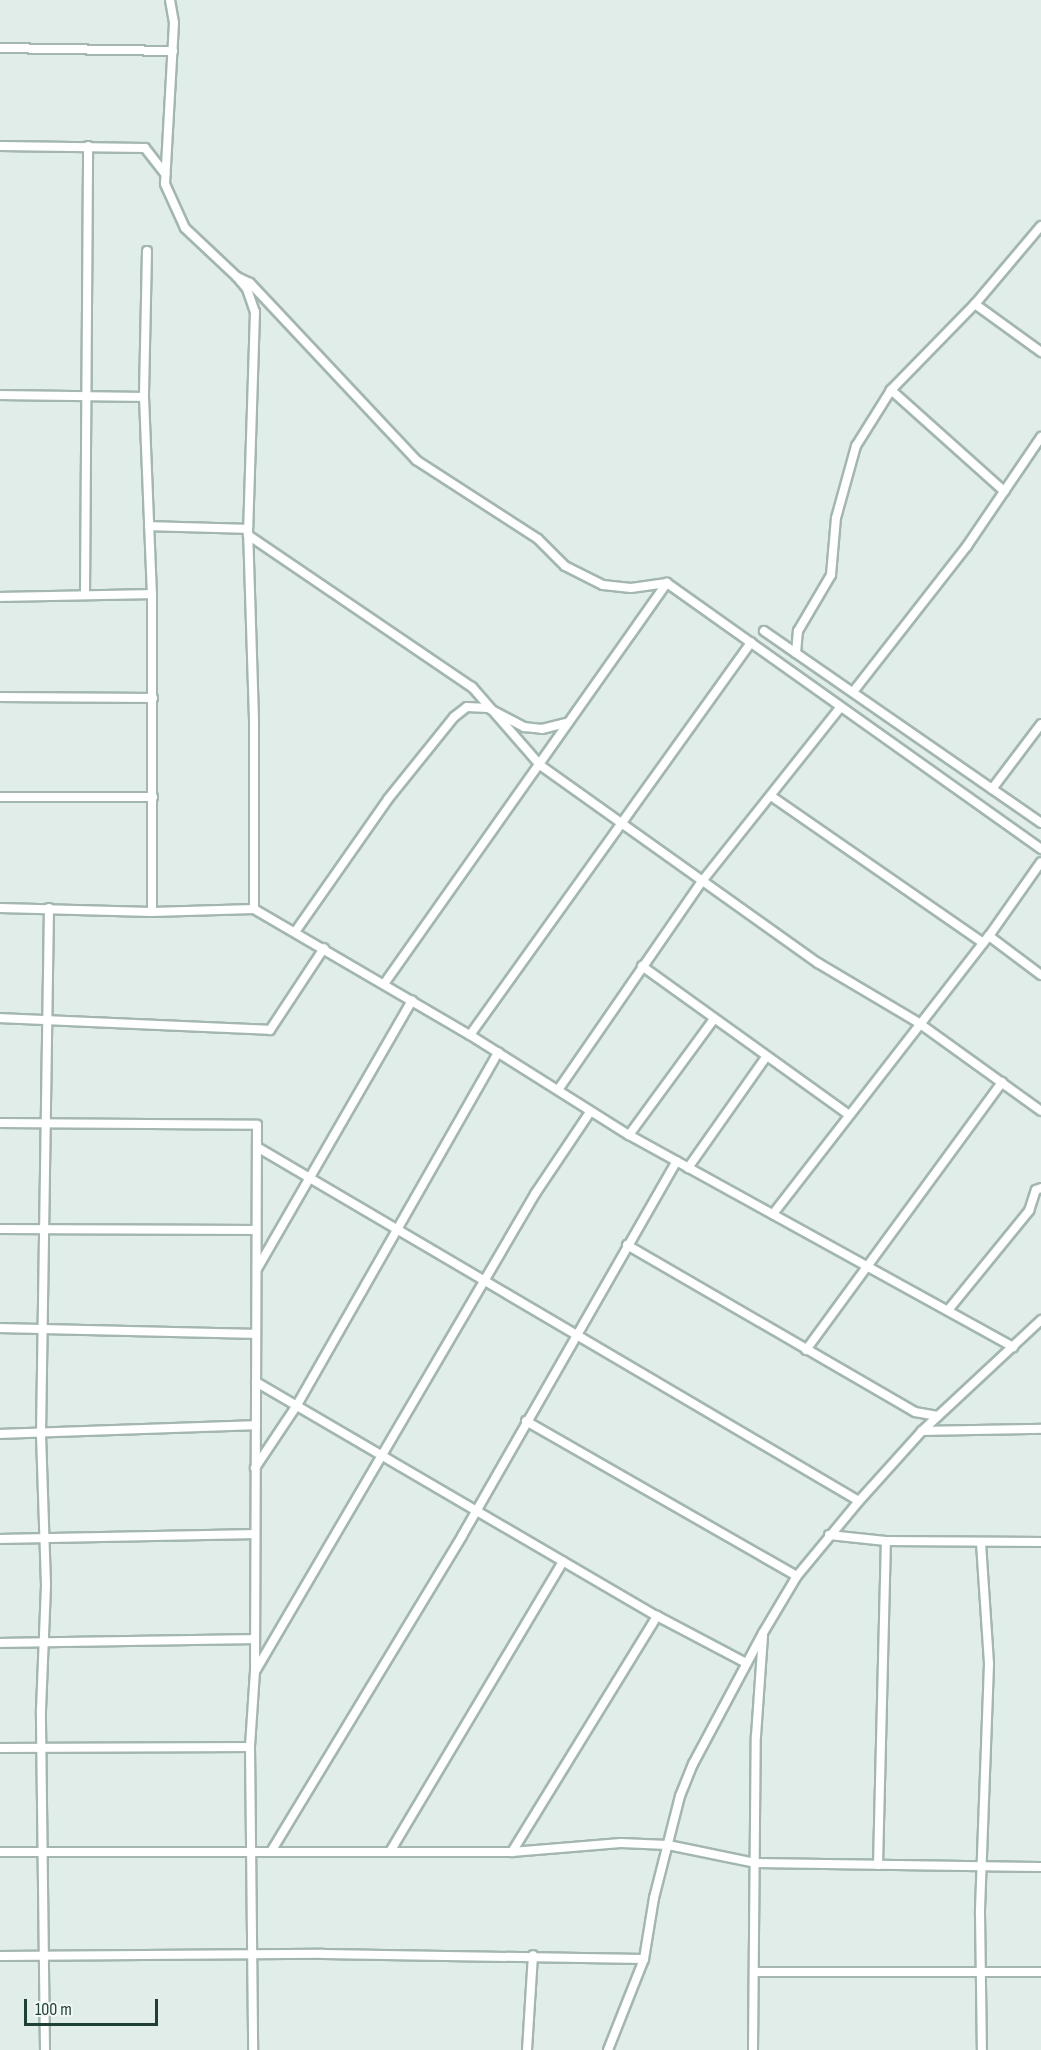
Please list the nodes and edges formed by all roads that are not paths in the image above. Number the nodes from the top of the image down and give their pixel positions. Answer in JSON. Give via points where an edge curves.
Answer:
{"nodes":[{"id":1,"x":170,"y":0,"type":"edge"},
{"id":2,"x":0,"y":48,"type":"edge"},
{"id":3,"x":172,"y":51,"type":"junction"},
{"id":4,"x":0,"y":146,"type":"edge"},
{"id":5,"x":88,"y":146,"type":"junction"},
{"id":6,"x":165,"y":174,"type":"junction"},
{"id":7,"x":1041,"y":226,"type":"edge"},
{"id":8,"x":147,"y":251,"type":"dead end"},
{"id":9,"x":237,"y":277,"type":"junction"},
{"id":10,"x":975,"y":304,"type":"junction"},
{"id":11,"x":1041,"y":352,"type":"edge"},
{"id":12,"x":891,"y":390,"type":"junction"},
{"id":13,"x":85,"y":394,"type":"junction"},
{"id":14,"x":0,"y":395,"type":"edge"},
{"id":15,"x":144,"y":397,"type":"junction"},
{"id":16,"x":1041,"y":437,"type":"edge"},
{"id":17,"x":1004,"y":491,"type":"junction"},
{"id":18,"x":149,"y":526,"type":"junction"},
{"id":19,"x":248,"y":532,"type":"junction"},
{"id":20,"x":666,"y":584,"type":"junction"},
{"id":21,"x":85,"y":594,"type":"junction"},
{"id":22,"x":152,"y":594,"type":"junction"},
{"id":23,"x":0,"y":597,"type":"edge"},
{"id":24,"x":764,"y":631,"type":"dead end"},
{"id":25,"x":751,"y":642,"type":"junction"},
{"id":26,"x":796,"y":653,"type":"junction"},
{"id":27,"x":853,"y":692,"type":"junction"},
{"id":28,"x":0,"y":697,"type":"edge"},
{"id":29,"x":153,"y":698,"type":"junction"},
{"id":30,"x":488,"y":708,"type":"junction"},
{"id":31,"x":840,"y":708,"type":"junction"},
{"id":32,"x":566,"y":723,"type":"junction"},
{"id":33,"x":1041,"y":724,"type":"edge"},
{"id":34,"x":540,"y":765,"type":"junction"},
{"id":35,"x":992,"y":789,"type":"junction"},
{"id":36,"x":771,"y":796,"type":"junction"},
{"id":37,"x":0,"y":797,"type":"edge"},
{"id":38,"x":153,"y":797,"type":"junction"},
{"id":39,"x":621,"y":823,"type":"junction"},
{"id":40,"x":1041,"y":823,"type":"edge"},
{"id":41,"x":1041,"y":849,"type":"edge"},
{"id":42,"x":1041,"y":862,"type":"edge"},
{"id":43,"x":704,"y":880,"type":"junction"},
{"id":44,"x":0,"y":908,"type":"edge"},
{"id":45,"x":49,"y":908,"type":"junction"},
{"id":46,"x":254,"y":909,"type":"junction"},
{"id":47,"x":152,"y":912,"type":"junction"},
{"id":48,"x":295,"y":932,"type":"junction"},
{"id":49,"x":986,"y":940,"type":"junction"},
{"id":50,"x":324,"y":948,"type":"junction"},
{"id":51,"x":642,"y":966,"type":"junction"},
{"id":52,"x":1041,"y":975,"type":"edge"},
{"id":53,"x":384,"y":984,"type":"junction"},
{"id":54,"x":412,"y":1001,"type":"junction"},
{"id":55,"x":0,"y":1018,"type":"edge"},
{"id":56,"x":45,"y":1018,"type":"junction"},
{"id":57,"x":714,"y":1019,"type":"junction"},
{"id":58,"x":920,"y":1023,"type":"junction"},
{"id":59,"x":470,"y":1035,"type":"junction"},
{"id":60,"x":498,"y":1052,"type":"junction"},
{"id":61,"x":766,"y":1057,"type":"junction"},
{"id":62,"x":1002,"y":1082,"type":"junction"},
{"id":63,"x":558,"y":1090,"type":"junction"},
{"id":64,"x":1041,"y":1111,"type":"edge"},
{"id":65,"x":590,"y":1112,"type":"junction"},
{"id":66,"x":849,"y":1115,"type":"junction"},
{"id":67,"x":0,"y":1122,"type":"edge"},
{"id":68,"x":43,"y":1123,"type":"junction"},
{"id":69,"x":629,"y":1135,"type":"junction"},
{"id":70,"x":257,"y":1148,"type":"junction"},
{"id":71,"x":677,"y":1161,"type":"junction"},
{"id":72,"x":688,"y":1168,"type":"junction"},
{"id":73,"x":307,"y":1176,"type":"junction"},
{"id":74,"x":1041,"y":1188,"type":"edge"},
{"id":75,"x":773,"y":1214,"type":"junction"},
{"id":76,"x":0,"y":1229,"type":"edge"},
{"id":77,"x":398,"y":1229,"type":"junction"},
{"id":78,"x":44,"y":1230,"type":"junction"},
{"id":79,"x":256,"y":1230,"type":"junction"},
{"id":80,"x":627,"y":1245,"type":"junction"},
{"id":81,"x":867,"y":1266,"type":"junction"},
{"id":82,"x":256,"y":1270,"type":"junction"},
{"id":83,"x":486,"y":1281,"type":"junction"},
{"id":84,"x":949,"y":1309,"type":"junction"},
{"id":85,"x":1040,"y":1322,"type":"edge"},
{"id":86,"x":0,"y":1328,"type":"edge"},
{"id":87,"x":45,"y":1329,"type":"junction"},
{"id":88,"x":256,"y":1334,"type":"junction"},
{"id":89,"x":576,"y":1334,"type":"junction"},
{"id":90,"x":1013,"y":1347,"type":"junction"},
{"id":91,"x":806,"y":1350,"type":"junction"},
{"id":92,"x":255,"y":1382,"type":"junction"},
{"id":93,"x":297,"y":1405,"type":"junction"},
{"id":94,"x":938,"y":1416,"type":"junction"},
{"id":95,"x":526,"y":1421,"type":"junction"},
{"id":96,"x":256,"y":1425,"type":"junction"},
{"id":97,"x":1041,"y":1429,"type":"edge"},
{"id":98,"x":922,"y":1431,"type":"junction"},
{"id":99,"x":0,"y":1434,"type":"edge"},
{"id":100,"x":41,"y":1434,"type":"junction"},
{"id":101,"x":382,"y":1456,"type":"junction"},
{"id":102,"x":255,"y":1470,"type":"junction"},
{"id":103,"x":859,"y":1501,"type":"junction"},
{"id":104,"x":477,"y":1510,"type":"junction"},
{"id":105,"x":254,"y":1533,"type":"junction"},
{"id":106,"x":829,"y":1535,"type":"junction"},
{"id":107,"x":0,"y":1539,"type":"edge"},
{"id":108,"x":46,"y":1540,"type":"junction"},
{"id":109,"x":886,"y":1541,"type":"junction"},
{"id":110,"x":1041,"y":1542,"type":"edge"},
{"id":111,"x":981,"y":1543,"type":"junction"},
{"id":112,"x":564,"y":1561,"type":"junction"},
{"id":113,"x":797,"y":1576,"type":"junction"},
{"id":114,"x":657,"y":1616,"type":"junction"},
{"id":115,"x":763,"y":1633,"type":"junction"},
{"id":116,"x":255,"y":1639,"type":"junction"},
{"id":117,"x":0,"y":1643,"type":"edge"},
{"id":118,"x":43,"y":1643,"type":"junction"},
{"id":119,"x":746,"y":1664,"type":"junction"},
{"id":120,"x":255,"y":1671,"type":"junction"},
{"id":121,"x":250,"y":1747,"type":"junction"},
{"id":122,"x":0,"y":1748,"type":"edge"},
{"id":123,"x":42,"y":1748,"type":"junction"},
{"id":124,"x":668,"y":1845,"type":"junction"},
{"id":125,"x":252,"y":1850,"type":"junction"},
{"id":126,"x":272,"y":1850,"type":"junction"},
{"id":127,"x":391,"y":1850,"type":"junction"},
{"id":128,"x":0,"y":1852,"type":"edge"},
{"id":129,"x":512,"y":1852,"type":"junction"},
{"id":130,"x":41,"y":1853,"type":"junction"},
{"id":131,"x":756,"y":1863,"type":"junction"},
{"id":132,"x":878,"y":1865,"type":"junction"},
{"id":133,"x":981,"y":1866,"type":"junction"},
{"id":134,"x":1041,"y":1867,"type":"edge"},
{"id":135,"x":253,"y":1954,"type":"junction"},
{"id":136,"x":533,"y":1955,"type":"junction"},
{"id":137,"x":0,"y":1956,"type":"edge"},
{"id":138,"x":45,"y":1957,"type":"junction"},
{"id":139,"x":644,"y":1959,"type":"junction"},
{"id":140,"x":979,"y":1971,"type":"junction"},
{"id":141,"x":755,"y":1972,"type":"junction"},
{"id":142,"x":1041,"y":1972,"type":"edge"},
{"id":143,"x":45,"y":2050,"type":"edge"},
{"id":144,"x":253,"y":2050,"type":"edge"},
{"id":145,"x":527,"y":2050,"type":"edge"},
{"id":146,"x":608,"y":2050,"type":"edge"},
{"id":147,"x":753,"y":2050,"type":"edge"},
{"id":148,"x":982,"y":2050,"type":"edge"}],
"edges":[{"from":1,"to":3,"type":"street","via":[[174,23]]},
{"from":2,"to":3,"type":"street"},
{"from":3,"to":6,"type":"street"},
{"from":4,"to":5,"type":"street"},
{"from":5,"to":6,"type":"street","via":[[146,148]]},
{"from":5,"to":13,"type":"street"},
{"from":6,"to":9,"type":"street","via":[[165,184],[185,228]]},
{"from":7,"to":10,"type":"street"},
{"from":8,"to":15,"type":"street"},
{"from":9,"to":19,"type":"street","via":[[247,289],[255,312]]},
{"from":9,"to":20,"type":"street","via":[[250,283],[416,460],[538,538],[565,566],[603,585],[631,588]]},
{"from":10,"to":11,"type":"street"},
{"from":10,"to":12,"type":"street"},
{"from":12,"to":17,"type":"street"},
{"from":12,"to":26,"type":"street","via":[[856,446],[836,518],[831,575],[798,631]]},
{"from":13,"to":14,"type":"street"},
{"from":13,"to":15,"type":"street"},
{"from":13,"to":21,"type":"street"},
{"from":15,"to":18,"type":"street"},
{"from":16,"to":17,"type":"street"},
{"from":17,"to":27,"type":"street","via":[[967,546]]},
{"from":18,"to":19,"type":"street"},
{"from":18,"to":22,"type":"street"},
{"from":19,"to":30,"type":"street","via":[[472,687]]},
{"from":19,"to":46,"type":"street"},
{"from":20,"to":25,"type":"street"},
{"from":20,"to":32,"type":"street"},
{"from":21,"to":22,"type":"street"},
{"from":21,"to":23,"type":"street"},
{"from":22,"to":29,"type":"street"},
{"from":24,"to":26,"type":"street"},
{"from":25,"to":31,"type":"street"},
{"from":25,"to":39,"type":"street"},
{"from":26,"to":27,"type":"street"},
{"from":27,"to":35,"type":"street"},
{"from":28,"to":29,"type":"street"},
{"from":29,"to":38,"type":"street"},
{"from":30,"to":32,"type":"street","via":[[524,727],[542,729]]},
{"from":30,"to":34,"type":"street"},
{"from":30,"to":48,"type":"street","via":[[467,707],[454,717],[388,799]]},
{"from":31,"to":36,"type":"street"},
{"from":31,"to":41,"type":"street"},
{"from":32,"to":34,"type":"street"},
{"from":33,"to":35,"type":"street"},
{"from":34,"to":39,"type":"street"},
{"from":34,"to":53,"type":"street"},
{"from":35,"to":40,"type":"street"},
{"from":36,"to":43,"type":"street"},
{"from":36,"to":49,"type":"street"},
{"from":37,"to":38,"type":"street"},
{"from":38,"to":47,"type":"street"},
{"from":39,"to":43,"type":"street"},
{"from":39,"to":59,"type":"street"},
{"from":42,"to":49,"type":"street"},
{"from":43,"to":51,"type":"street"},
{"from":43,"to":58,"type":"street","via":[[818,963]]},
{"from":44,"to":45,"type":"street"},
{"from":45,"to":47,"type":"street"},
{"from":45,"to":56,"type":"street"},
{"from":46,"to":47,"type":"street"},
{"from":46,"to":48,"type":"street"},
{"from":48,"to":50,"type":"street"},
{"from":49,"to":52,"type":"street"},
{"from":49,"to":58,"type":"street"},
{"from":50,"to":53,"type":"street"},
{"from":50,"to":56,"type":"street","via":[[270,1030]]},
{"from":51,"to":57,"type":"street"},
{"from":51,"to":63,"type":"street"},
{"from":53,"to":54,"type":"street"},
{"from":54,"to":59,"type":"street"},
{"from":54,"to":73,"type":"street"},
{"from":55,"to":56,"type":"street"},
{"from":56,"to":68,"type":"street"},
{"from":57,"to":61,"type":"street"},
{"from":57,"to":69,"type":"street"},
{"from":58,"to":62,"type":"street"},
{"from":58,"to":66,"type":"street"},
{"from":59,"to":60,"type":"street"},
{"from":60,"to":63,"type":"street"},
{"from":60,"to":77,"type":"street"},
{"from":61,"to":66,"type":"street"},
{"from":61,"to":72,"type":"street"},
{"from":62,"to":64,"type":"street"},
{"from":62,"to":81,"type":"street"},
{"from":63,"to":65,"type":"street"},
{"from":65,"to":69,"type":"street"},
{"from":65,"to":83,"type":"street","via":[[535,1194]]},
{"from":66,"to":75,"type":"street"},
{"from":67,"to":68,"type":"street"},
{"from":68,"to":70,"type":"street","via":[[257,1125]]},
{"from":68,"to":78,"type":"street"},
{"from":69,"to":71,"type":"street"},
{"from":70,"to":73,"type":"street"},
{"from":70,"to":79,"type":"street"},
{"from":71,"to":72,"type":"street"},
{"from":71,"to":80,"type":"street"},
{"from":72,"to":75,"type":"street"},
{"from":73,"to":77,"type":"street"},
{"from":73,"to":82,"type":"street"},
{"from":74,"to":84,"type":"street","via":[[1036,1190],[1024,1217]]},
{"from":75,"to":81,"type":"street"},
{"from":76,"to":78,"type":"street"},
{"from":77,"to":83,"type":"street"},
{"from":77,"to":93,"type":"street"},
{"from":78,"to":79,"type":"street"},
{"from":78,"to":87,"type":"street"},
{"from":79,"to":82,"type":"street"},
{"from":80,"to":89,"type":"street"},
{"from":80,"to":91,"type":"street"},
{"from":81,"to":84,"type":"street"},
{"from":81,"to":91,"type":"street"},
{"from":82,"to":88,"type":"street"},
{"from":83,"to":89,"type":"street"},
{"from":83,"to":101,"type":"street"},
{"from":84,"to":90,"type":"street"},
{"from":85,"to":90,"type":"street"},
{"from":86,"to":87,"type":"street"},
{"from":87,"to":88,"type":"street"},
{"from":87,"to":100,"type":"street"},
{"from":88,"to":92,"type":"street"},
{"from":89,"to":95,"type":"street"},
{"from":89,"to":103,"type":"street"},
{"from":90,"to":94,"type":"street"},
{"from":91,"to":94,"type":"street","via":[[915,1412]]},
{"from":92,"to":93,"type":"street"},
{"from":92,"to":96,"type":"street"},
{"from":93,"to":101,"type":"street"},
{"from":93,"to":102,"type":"street"},
{"from":94,"to":98,"type":"street"},
{"from":95,"to":104,"type":"street"},
{"from":95,"to":113,"type":"street"},
{"from":96,"to":100,"type":"street"},
{"from":96,"to":102,"type":"street"},
{"from":97,"to":98,"type":"street"},
{"from":98,"to":103,"type":"street"},
{"from":99,"to":100,"type":"street"},
{"from":100,"to":108,"type":"street"},
{"from":101,"to":104,"type":"street"},
{"from":101,"to":120,"type":"street"},
{"from":102,"to":105,"type":"street"},
{"from":103,"to":106,"type":"street"},
{"from":104,"to":112,"type":"street"},
{"from":104,"to":126,"type":"street"},
{"from":105,"to":108,"type":"street"},
{"from":105,"to":116,"type":"street"},
{"from":106,"to":109,"type":"street"},
{"from":106,"to":113,"type":"street"},
{"from":107,"to":108,"type":"street"},
{"from":108,"to":118,"type":"street"},
{"from":109,"to":111,"type":"street"},
{"from":109,"to":132,"type":"street"},
{"from":110,"to":111,"type":"street"},
{"from":111,"to":133,"type":"street","via":[[989,1664]]},
{"from":112,"to":114,"type":"street"},
{"from":112,"to":127,"type":"street"},
{"from":113,"to":115,"type":"street"},
{"from":114,"to":119,"type":"street"},
{"from":114,"to":129,"type":"street"},
{"from":115,"to":119,"type":"street"},
{"from":115,"to":131,"type":"street","via":[[756,1736]]},
{"from":116,"to":118,"type":"street"},
{"from":116,"to":120,"type":"street"},
{"from":117,"to":118,"type":"street"},
{"from":118,"to":123,"type":"street"},
{"from":119,"to":124,"type":"street","via":[[693,1764]]},
{"from":120,"to":121,"type":"street"},
{"from":121,"to":123,"type":"street"},
{"from":121,"to":125,"type":"street"},
{"from":122,"to":123,"type":"street"},
{"from":123,"to":130,"type":"street"},
{"from":124,"to":129,"type":"street","via":[[621,1843]]},
{"from":124,"to":131,"type":"street"},
{"from":124,"to":139,"type":"street"},
{"from":125,"to":126,"type":"street"},
{"from":125,"to":130,"type":"street"},
{"from":125,"to":135,"type":"street"},
{"from":126,"to":127,"type":"street"},
{"from":127,"to":129,"type":"street"},
{"from":128,"to":130,"type":"street"},
{"from":130,"to":138,"type":"street"},
{"from":131,"to":132,"type":"street"},
{"from":131,"to":141,"type":"street"},
{"from":132,"to":133,"type":"street"},
{"from":133,"to":134,"type":"street"},
{"from":133,"to":140,"type":"street"},
{"from":135,"to":136,"type":"street"},
{"from":135,"to":138,"type":"street"},
{"from":135,"to":144,"type":"street"},
{"from":136,"to":139,"type":"street"},
{"from":136,"to":145,"type":"street"},
{"from":137,"to":138,"type":"street"},
{"from":138,"to":143,"type":"street"},
{"from":139,"to":146,"type":"street"},
{"from":140,"to":141,"type":"street"},
{"from":140,"to":142,"type":"street"},
{"from":140,"to":148,"type":"street"},
{"from":141,"to":147,"type":"street"}]}
